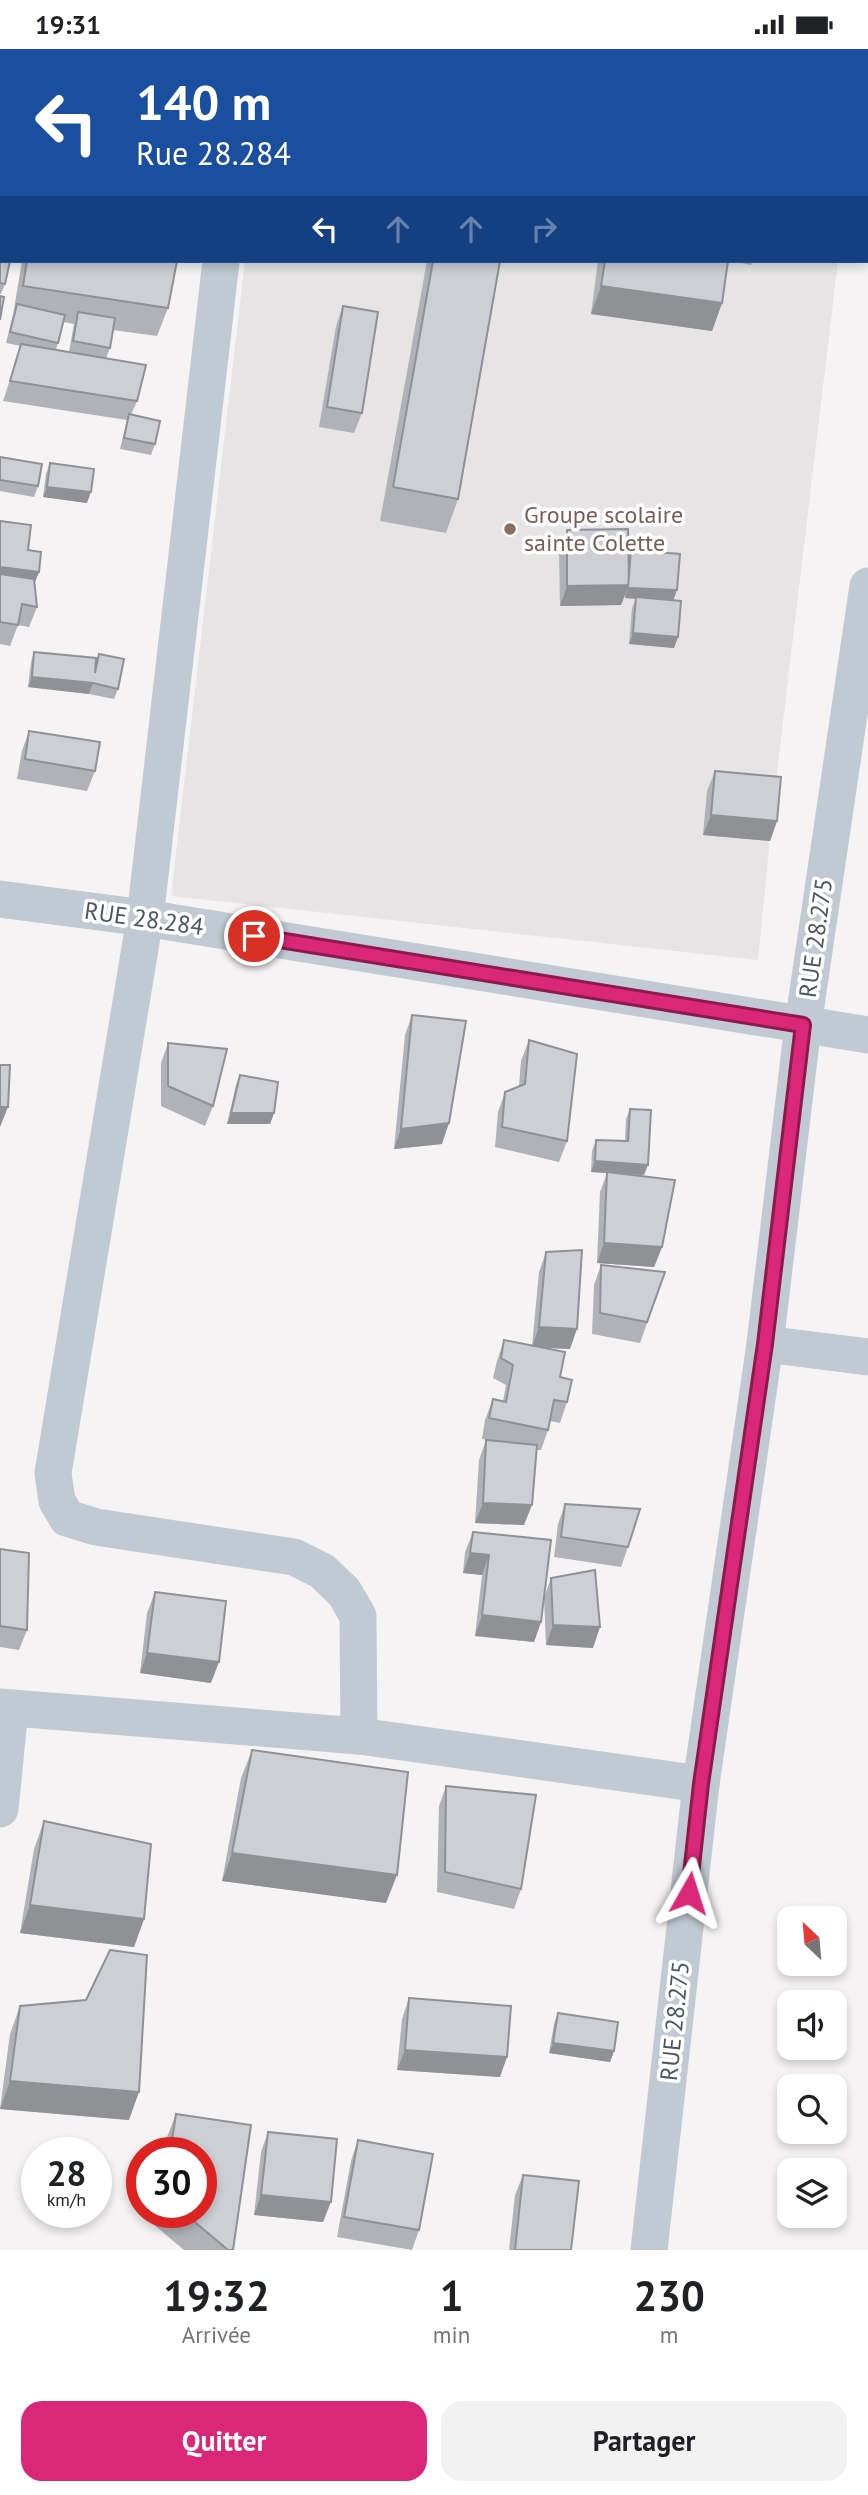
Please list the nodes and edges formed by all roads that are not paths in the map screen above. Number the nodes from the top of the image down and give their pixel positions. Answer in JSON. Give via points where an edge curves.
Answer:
{"nodes":[{"id":1,"x":221,"y":263,"type":"edge"},
{"id":2,"x":868,"y":586,"type":"edge"},
{"id":3,"x":0,"y":899,"type":"edge"},
{"id":4,"x":145,"y":918,"type":"junction"},
{"id":5,"x":803,"y":1025,"type":"junction"},
{"id":6,"x":868,"y":1035,"type":"edge"},
{"id":7,"x":765,"y":1344,"type":"junction"},
{"id":8,"x":868,"y":1357,"type":"edge"},
{"id":9,"x":5,"y":1708,"type":"edge"},
{"id":10,"x":359,"y":1736,"type":"junction"},
{"id":11,"x":701,"y":1784,"type":"junction"},
{"id":12,"x":0,"y":1809,"type":"edge"},
{"id":13,"x":649,"y":2250,"type":"edge"}],
"edges":[{"from":1,"to":4,"type":"street"},
{"from":2,"to":5,"type":"street","name":"RUE 28.275"},
{"from":3,"to":4,"type":"street","name":"RUE 28.284"},
{"from":4,"to":5,"type":"street","name":"RUE 28.284"},
{"from":4,"to":10,"type":"street","via":[[53,1473],[57,1501],[66,1518],[96,1527],[294,1557],[322,1571],[344,1592],[358,1615]]},
{"from":5,"to":6,"type":"street","name":"RUE 28.284"},
{"from":5,"to":7,"type":"street","name":"RUE 28.275"},
{"from":7,"to":8,"type":"street"},
{"from":7,"to":11,"type":"street","name":"RUE 28.275"},
{"from":9,"to":10,"type":"street"},
{"from":9,"to":12,"type":"street"},
{"from":10,"to":11,"type":"street"},
{"from":11,"to":13,"type":"street","name":"RUE 28.275"}]}
